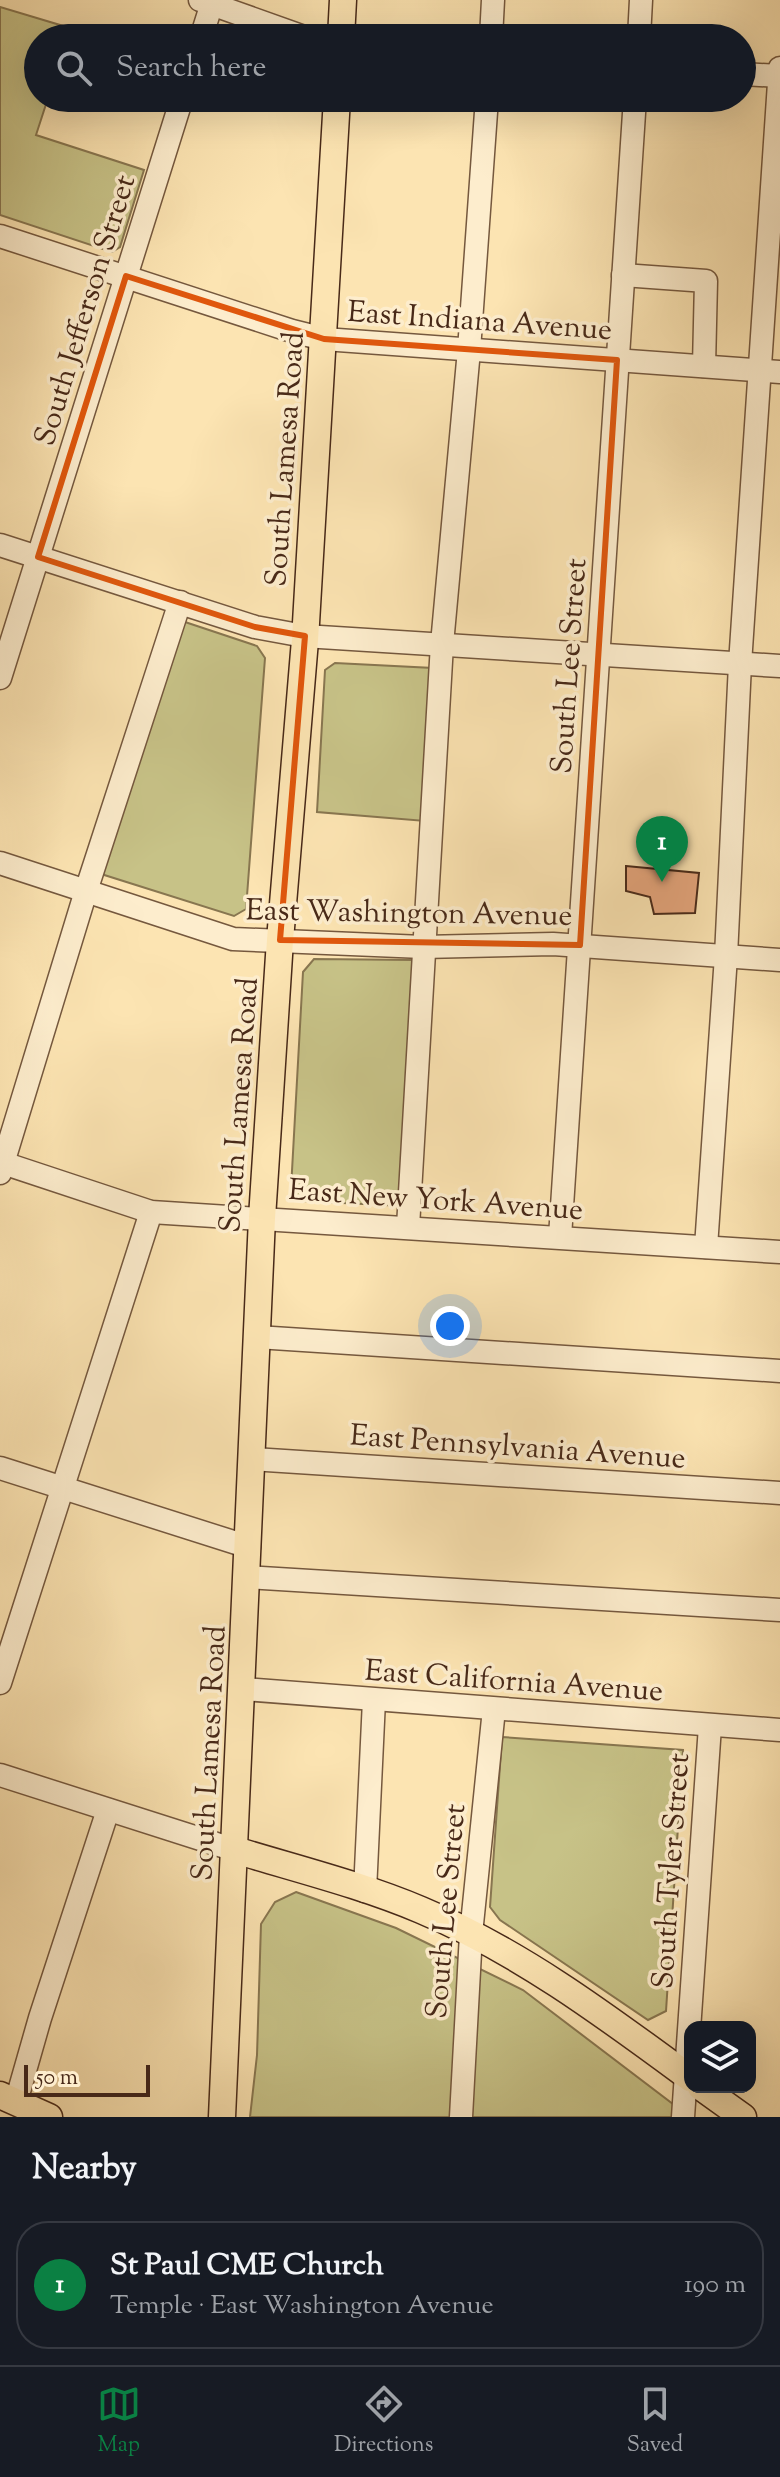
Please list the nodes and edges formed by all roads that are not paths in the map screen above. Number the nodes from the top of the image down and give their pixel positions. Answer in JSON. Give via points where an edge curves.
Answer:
{"nodes":[{"id":1,"x":343,"y":0,"type":"edge"},
{"id":2,"x":493,"y":0,"type":"edge"},
{"id":3,"x":641,"y":0,"type":"edge"},
{"id":4,"x":208,"y":1,"type":"edge"},
{"id":5,"x":204,"y":24,"type":"edge"},
{"id":6,"x":270,"y":24,"type":"edge"},
{"id":7,"x":342,"y":24,"type":"edge"},
{"id":8,"x":492,"y":24,"type":"edge"},
{"id":9,"x":640,"y":24,"type":"edge"},
{"id":10,"x":780,"y":68,"type":"edge"},
{"id":11,"x":756,"y":75,"type":"edge"},
{"id":12,"x":780,"y":76,"type":"edge"},
{"id":13,"x":178,"y":112,"type":"edge"},
{"id":14,"x":336,"y":112,"type":"edge"},
{"id":15,"x":486,"y":112,"type":"edge"},
{"id":16,"x":634,"y":112,"type":"edge"},
{"id":17,"x":0,"y":236,"type":"edge"},
{"id":18,"x":623,"y":275,"type":"junction"},
{"id":19,"x":126,"y":276,"type":"junction"},
{"id":20,"x":324,"y":339,"type":"junction"},
{"id":21,"x":469,"y":350,"type":"junction"},
{"id":22,"x":617,"y":360,"type":"junction"},
{"id":23,"x":704,"y":366,"type":"junction"},
{"id":24,"x":771,"y":371,"type":"edge"},
{"id":25,"x":0,"y":545,"type":"edge"},
{"id":26,"x":38,"y":557,"type":"junction"},
{"id":27,"x":180,"y":602,"type":"junction"},
{"id":28,"x":304,"y":636,"type":"junction"},
{"id":29,"x":442,"y":644,"type":"junction"},
{"id":30,"x":599,"y":655,"type":"junction"},
{"id":31,"x":740,"y":664,"type":"junction"},
{"id":32,"x":780,"y":666,"type":"edge"},
{"id":33,"x":0,"y":678,"type":"edge"},
{"id":34,"x":0,"y":863,"type":"edge"},
{"id":35,"x":86,"y":891,"type":"junction"},
{"id":36,"x":280,"y":940,"type":"junction"},
{"id":37,"x":580,"y":945,"type":"junction"},
{"id":38,"x":423,"y":947,"type":"junction"},
{"id":39,"x":726,"y":956,"type":"junction"},
{"id":40,"x":780,"y":960,"type":"edge"},
{"id":41,"x":1,"y":1166,"type":"edge"},
{"id":42,"x":151,"y":1212,"type":"junction"},
{"id":43,"x":262,"y":1218,"type":"junction"},
{"id":44,"x":408,"y":1227,"type":"junction"},
{"id":45,"x":560,"y":1237,"type":"junction"},
{"id":46,"x":706,"y":1247,"type":"junction"},
{"id":47,"x":780,"y":1252,"type":"edge"},
{"id":48,"x":257,"y":1337,"type":"junction"},
{"id":49,"x":780,"y":1371,"type":"edge"},
{"id":50,"x":252,"y":1459,"type":"junction"},
{"id":51,"x":0,"y":1468,"type":"edge"},
{"id":52,"x":63,"y":1488,"type":"junction"},
{"id":53,"x":780,"y":1493,"type":"edge"},
{"id":54,"x":249,"y":1547,"type":"junction"},
{"id":55,"x":247,"y":1577,"type":"junction"},
{"id":56,"x":780,"y":1610,"type":"edge"},
{"id":57,"x":0,"y":1683,"type":"edge"},
{"id":58,"x":243,"y":1689,"type":"junction"},
{"id":59,"x":374,"y":1700,"type":"junction"},
{"id":60,"x":494,"y":1709,"type":"junction"},
{"id":61,"x":710,"y":1726,"type":"junction"},
{"id":62,"x":780,"y":1730,"type":"edge"},
{"id":63,"x":0,"y":1775,"type":"edge"},
{"id":64,"x":108,"y":1810,"type":"junction"},
{"id":65,"x":235,"y":1850,"type":"junction"},
{"id":66,"x":365,"y":1891,"type":"junction"},
{"id":67,"x":471,"y":1934,"type":"junction"},
{"id":68,"x":695,"y":2021,"type":"edge"},
{"id":69,"x":684,"y":2074,"type":"edge"},
{"id":70,"x":224,"y":2089,"type":"junction"},
{"id":71,"x":689,"y":2093,"type":"edge"},
{"id":72,"x":710,"y":2093,"type":"edge"},
{"id":73,"x":8,"y":2098,"type":"edge"},
{"id":74,"x":49,"y":2117,"type":"edge"},
{"id":75,"x":207,"y":2117,"type":"edge"},
{"id":76,"x":222,"y":2117,"type":"edge"},
{"id":77,"x":461,"y":2117,"type":"edge"},
{"id":78,"x":683,"y":2117,"type":"edge"},
{"id":79,"x":743,"y":2117,"type":"edge"}],
"edges":[{"from":1,"to":7,"type":"main road"},
{"from":2,"to":8,"type":"street"},
{"from":3,"to":9,"type":"street"},
{"from":4,"to":5,"type":"street"},
{"from":4,"to":6,"type":"street"},
{"from":10,"to":12,"type":"street"},
{"from":11,"to":12,"type":"street"},
{"from":12,"to":24,"type":"street"},
{"from":13,"to":19,"type":"street","name":"South Jefferson Street"},
{"from":14,"to":20,"type":"main road","name":"South Lamesa Road"},
{"from":15,"to":21,"type":"street"},
{"from":16,"to":18,"type":"street","name":"South Lee Street"},
{"from":17,"to":19,"type":"street","name":"East Indiana Avenue"},
{"from":18,"to":22,"type":"street","name":"South Lee Street"},
{"from":18,"to":23,"type":"street","via":[[706,281]]},
{"from":19,"to":20,"type":"street","name":"East Indiana Avenue"},
{"from":19,"to":26,"type":"street","name":"South Jefferson Street"},
{"from":20,"to":21,"type":"street","name":"East Indiana Avenue"},
{"from":20,"to":28,"type":"main road","name":"South Lamesa Road"},
{"from":21,"to":22,"type":"street","name":"East Indiana Avenue"},
{"from":21,"to":29,"type":"street"},
{"from":22,"to":23,"type":"street","name":"East Indiana Avenue"},
{"from":22,"to":30,"type":"street","name":"South Lee Street"},
{"from":23,"to":24,"type":"street","name":"East Indiana Avenue"},
{"from":24,"to":31,"type":"street"},
{"from":25,"to":26,"type":"street"},
{"from":26,"to":27,"type":"street"},
{"from":26,"to":33,"type":"street","name":"South Jefferson Street"},
{"from":27,"to":28,"type":"street","via":[[255,627]]},
{"from":27,"to":35,"type":"street"},
{"from":28,"to":29,"type":"street"},
{"from":28,"to":36,"type":"main road","name":"South Lamesa Road"},
{"from":29,"to":30,"type":"street"},
{"from":29,"to":38,"type":"street"},
{"from":30,"to":31,"type":"street"},
{"from":30,"to":37,"type":"street","name":"South Lee Street"},
{"from":31,"to":32,"type":"street"},
{"from":31,"to":39,"type":"street"},
{"from":34,"to":35,"type":"street","name":"East Washington Avenue"},
{"from":35,"to":36,"type":"street","name":"East Washington Avenue","via":[[233,939]]},
{"from":35,"to":41,"type":"street"},
{"from":36,"to":38,"type":"street","name":"East Washington Avenue"},
{"from":36,"to":43,"type":"main road","name":"South Lamesa Road"},
{"from":37,"to":38,"type":"street","name":"East Washington Avenue"},
{"from":37,"to":39,"type":"street","name":"East Washington Avenue"},
{"from":37,"to":45,"type":"street","name":"South Lee Street"},
{"from":38,"to":44,"type":"street"},
{"from":39,"to":40,"type":"street","name":"East Washington Avenue"},
{"from":39,"to":46,"type":"street"},
{"from":41,"to":42,"type":"street","name":"East New York Avenue"},
{"from":42,"to":43,"type":"street","name":"East New York Avenue"},
{"from":42,"to":52,"type":"street"},
{"from":43,"to":44,"type":"street","name":"East New York Avenue"},
{"from":43,"to":48,"type":"main road","name":"South Lamesa Road"},
{"from":44,"to":45,"type":"street","name":"East New York Avenue"},
{"from":45,"to":46,"type":"street","name":"East New York Avenue"},
{"from":46,"to":47,"type":"street","name":"East New York Avenue"},
{"from":48,"to":49,"type":"street"},
{"from":48,"to":50,"type":"main road","name":"South Lamesa Road"},
{"from":50,"to":53,"type":"street","name":"East Pennsylvania Avenue"},
{"from":50,"to":54,"type":"main road","name":"South Lamesa Road"},
{"from":51,"to":52,"type":"street"},
{"from":52,"to":54,"type":"street"},
{"from":52,"to":57,"type":"street"},
{"from":54,"to":55,"type":"main road","name":"South Lamesa Road"},
{"from":55,"to":56,"type":"street"},
{"from":55,"to":58,"type":"main road","name":"South Lamesa Road"},
{"from":58,"to":59,"type":"street","name":"East California Avenue"},
{"from":58,"to":65,"type":"main road","name":"South Lamesa Road"},
{"from":59,"to":60,"type":"street","name":"East California Avenue"},
{"from":59,"to":66,"type":"street"},
{"from":60,"to":61,"type":"street","name":"East California Avenue"},
{"from":60,"to":67,"type":"street","name":"South Lee Street"},
{"from":61,"to":62,"type":"street","name":"East California Avenue"},
{"from":61,"to":68,"type":"street","name":"South Tyler Street"},
{"from":63,"to":64,"type":"street"},
{"from":64,"to":65,"type":"street"},
{"from":64,"to":73,"type":"street"},
{"from":65,"to":66,"type":"main road"},
{"from":65,"to":70,"type":"main road","name":"South Lamesa Road"},
{"from":66,"to":67,"type":"main road"},
{"from":67,"to":69,"type":"main road","via":[[542,1974]]},
{"from":67,"to":77,"type":"street","name":"South Lee Street"},
{"from":70,"to":75,"type":"main road"},
{"from":70,"to":76,"type":"main road","name":"South Lamesa Road"},
{"from":71,"to":78,"type":"street","name":"South Tyler Street"},
{"from":72,"to":79,"type":"main road"},
{"from":73,"to":74,"type":"main road"}]}
